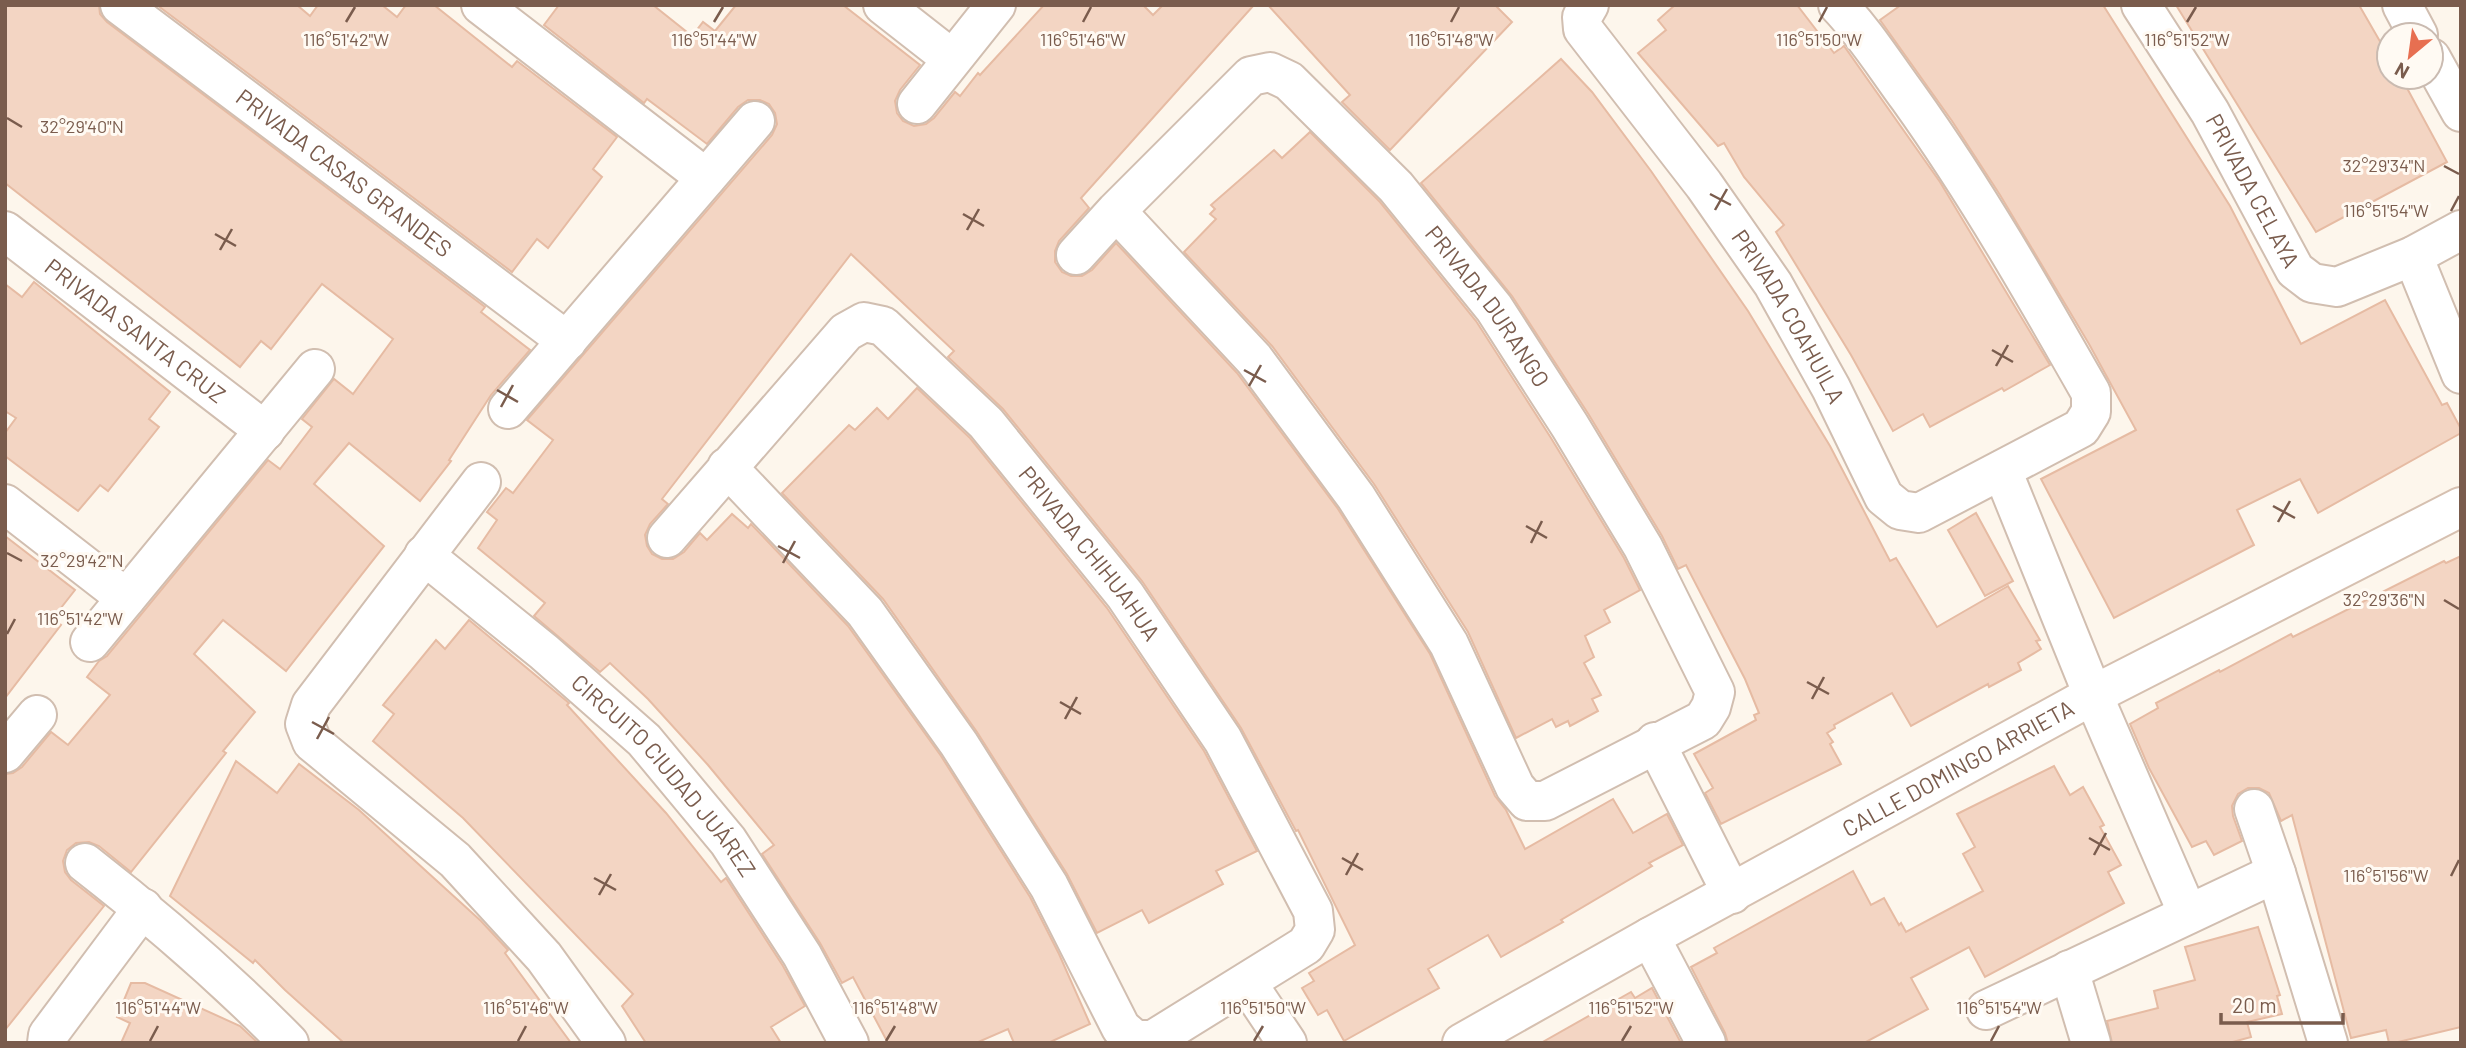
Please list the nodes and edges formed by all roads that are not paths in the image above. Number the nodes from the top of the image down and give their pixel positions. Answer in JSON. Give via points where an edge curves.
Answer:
{"nodes":[{"id":1,"x":120,"y":5,"type":"edge"},
{"id":2,"x":481,"y":5,"type":"edge"},
{"id":3,"x":883,"y":5,"type":"edge"},
{"id":4,"x":996,"y":5,"type":"edge"},
{"id":5,"x":1589,"y":5,"type":"edge"},
{"id":6,"x":1838,"y":5,"type":"edge"},
{"id":7,"x":2141,"y":5,"type":"edge"},
{"id":8,"x":2402,"y":5,"type":"edge"},
{"id":9,"x":2411,"y":21,"type":"edge"},
{"id":10,"x":952,"y":59,"type":"junction"},
{"id":11,"x":2445,"y":83,"type":"edge"},
{"id":12,"x":917,"y":104,"type":"dead end"},
{"id":13,"x":2461,"y":112,"type":"edge"},
{"id":14,"x":755,"y":121,"type":"dead end"},
{"id":15,"x":706,"y":178,"type":"junction"},
{"id":16,"x":1116,"y":211,"type":"junction"},
{"id":17,"x":2461,"y":230,"type":"edge"},
{"id":18,"x":5,"y":231,"type":"edge"},
{"id":19,"x":1076,"y":255,"type":"dead end"},
{"id":20,"x":2413,"y":256,"type":"junction"},
{"id":21,"x":566,"y":341,"type":"junction"},
{"id":22,"x":315,"y":369,"type":"dead end"},
{"id":23,"x":2461,"y":374,"type":"edge"},
{"id":24,"x":508,"y":409,"type":"dead end"},
{"id":25,"x":265,"y":431,"type":"junction"},
{"id":26,"x":727,"y":467,"type":"junction"},
{"id":27,"x":2002,"y":470,"type":"junction"},
{"id":28,"x":481,"y":482,"type":"dead end"},
{"id":29,"x":5,"y":504,"type":"edge"},
{"id":30,"x":2461,"y":507,"type":"edge"},
{"id":31,"x":667,"y":538,"type":"dead end"},
{"id":32,"x":424,"y":555,"type":"junction"},
{"id":33,"x":126,"y":598,"type":"junction"},
{"id":34,"x":90,"y":642,"type":"dead end"},
{"id":35,"x":2093,"y":695,"type":"junction"},
{"id":36,"x":37,"y":715,"type":"dead end"},
{"id":37,"x":1655,"y":742,"type":"junction"},
{"id":38,"x":5,"y":752,"type":"edge"},
{"id":39,"x":2254,"y":809,"type":"dead end"},
{"id":40,"x":85,"y":863,"type":"dead end"},
{"id":41,"x":2276,"y":873,"type":"junction"},
{"id":42,"x":1732,"y":894,"type":"junction"},
{"id":43,"x":142,"y":908,"type":"junction"},
{"id":44,"x":2189,"y":914,"type":"junction"},
{"id":45,"x":1650,"y":937,"type":"junction"},
{"id":46,"x":2070,"y":970,"type":"junction"},
{"id":47,"x":1247,"y":983,"type":"junction"},
{"id":48,"x":1986,"y":1010,"type":"dead end"},
{"id":49,"x":47,"y":1043,"type":"edge"},
{"id":50,"x":289,"y":1043,"type":"edge"},
{"id":51,"x":606,"y":1043,"type":"edge"},
{"id":52,"x":849,"y":1043,"type":"edge"},
{"id":53,"x":1287,"y":1043,"type":"edge"},
{"id":54,"x":1461,"y":1043,"type":"edge"},
{"id":55,"x":1706,"y":1043,"type":"edge"},
{"id":56,"x":2091,"y":1043,"type":"edge"},
{"id":57,"x":2328,"y":1043,"type":"edge"}],
"edges":[{"from":1,"to":21,"type":"street","name":"PRIVADA CASAS GRANDES"},
{"from":2,"to":15,"type":"street"},
{"from":3,"to":10,"type":"street"},
{"from":4,"to":10,"type":"street"},
{"from":5,"to":27,"type":"street","name":"PRIVADA COAHUILA","via":[[1582,17],[1583,29],[1704,185],[1773,284],[1884,497],[1900,510],[1919,513]]},
{"from":6,"to":27,"type":"street","name":"PRIVADA COAHUILA","via":[[1854,21],[1990,218],[2091,393],[2091,412],[2081,428]]},
{"from":7,"to":20,"type":"street","name":"PRIVADA CELAYA","via":[[2210,112],[2295,270],[2312,283],[2337,287]]},
{"from":8,"to":9,"type":"street"},
{"from":10,"to":12,"type":"street"},
{"from":11,"to":13,"type":"street"},
{"from":14,"to":15,"type":"street"},
{"from":15,"to":21,"type":"street"},
{"from":16,"to":19,"type":"street","name":"PRIVADA DURANGO"},
{"from":16,"to":37,"type":"street","name":"PRIVADA DURANGO","via":[[1254,359],[1356,497],[1449,644],[1515,787],[1527,801],[1545,801]]},
{"from":16,"to":37,"type":"street","name":"PRIVADA DURANGO","via":[[1251,76],[1270,72],[1289,81],[1396,187],[1494,308],[1643,547],[1715,692],[1703,720]]},
{"from":17,"to":20,"type":"street","name":"PRIVADA CELAYA"},
{"from":18,"to":25,"type":"street","name":"PRIVADA SANTA CRUZ"},
{"from":20,"to":23,"type":"street"},
{"from":21,"to":24,"type":"street"},
{"from":22,"to":25,"type":"street"},
{"from":25,"to":33,"type":"street"},
{"from":26,"to":31,"type":"street","name":"PRIVADA CHIHUAHUA"},
{"from":26,"to":47,"type":"street","name":"PRIVADA CHIHUAHUA","via":[[865,612],[959,744],[1049,886],[1121,1028],[1135,1040],[1153,1040]]},
{"from":26,"to":47,"type":"street","name":"PRIVADA CHIHUAHUA","via":[[846,332],[864,322],[883,326],[986,423],[1125,596],[1223,740],[1313,911],[1315,930],[1306,945]]},
{"from":27,"to":35,"type":"street"},
{"from":28,"to":32,"type":"street"},
{"from":29,"to":33,"type":"street"},
{"from":30,"to":35,"type":"street","name":"CALLE DOMINGO ARRIETA"},
{"from":32,"to":51,"type":"street","via":[[311,705],[305,724],[312,742],[455,860],[544,957]]},
{"from":32,"to":52,"type":"street","name":"CIRCUITO CIUDAD JUÁREZ","via":[[644,740],[728,841],[802,955]]},
{"from":33,"to":34,"type":"street"},
{"from":35,"to":42,"type":"street","name":"CALLE DOMINGO ARRIETA"},
{"from":35,"to":44,"type":"street"},
{"from":36,"to":38,"type":"street"},
{"from":37,"to":42,"type":"street"},
{"from":39,"to":41,"type":"street"},
{"from":40,"to":43,"type":"street"},
{"from":41,"to":44,"type":"street"},
{"from":41,"to":57,"type":"street"},
{"from":42,"to":45,"type":"street","name":"CALLE DOMINGO ARRIETA"},
{"from":43,"to":49,"type":"street","via":[[48,1035]]},
{"from":43,"to":50,"type":"street","via":[[230,984]]},
{"from":44,"to":46,"type":"street"},
{"from":45,"to":54,"type":"street","name":"CALLE DOMINGO ARRIETA"},
{"from":45,"to":55,"type":"street"},
{"from":46,"to":48,"type":"street"},
{"from":46,"to":56,"type":"street"},
{"from":47,"to":53,"type":"street"}]}
